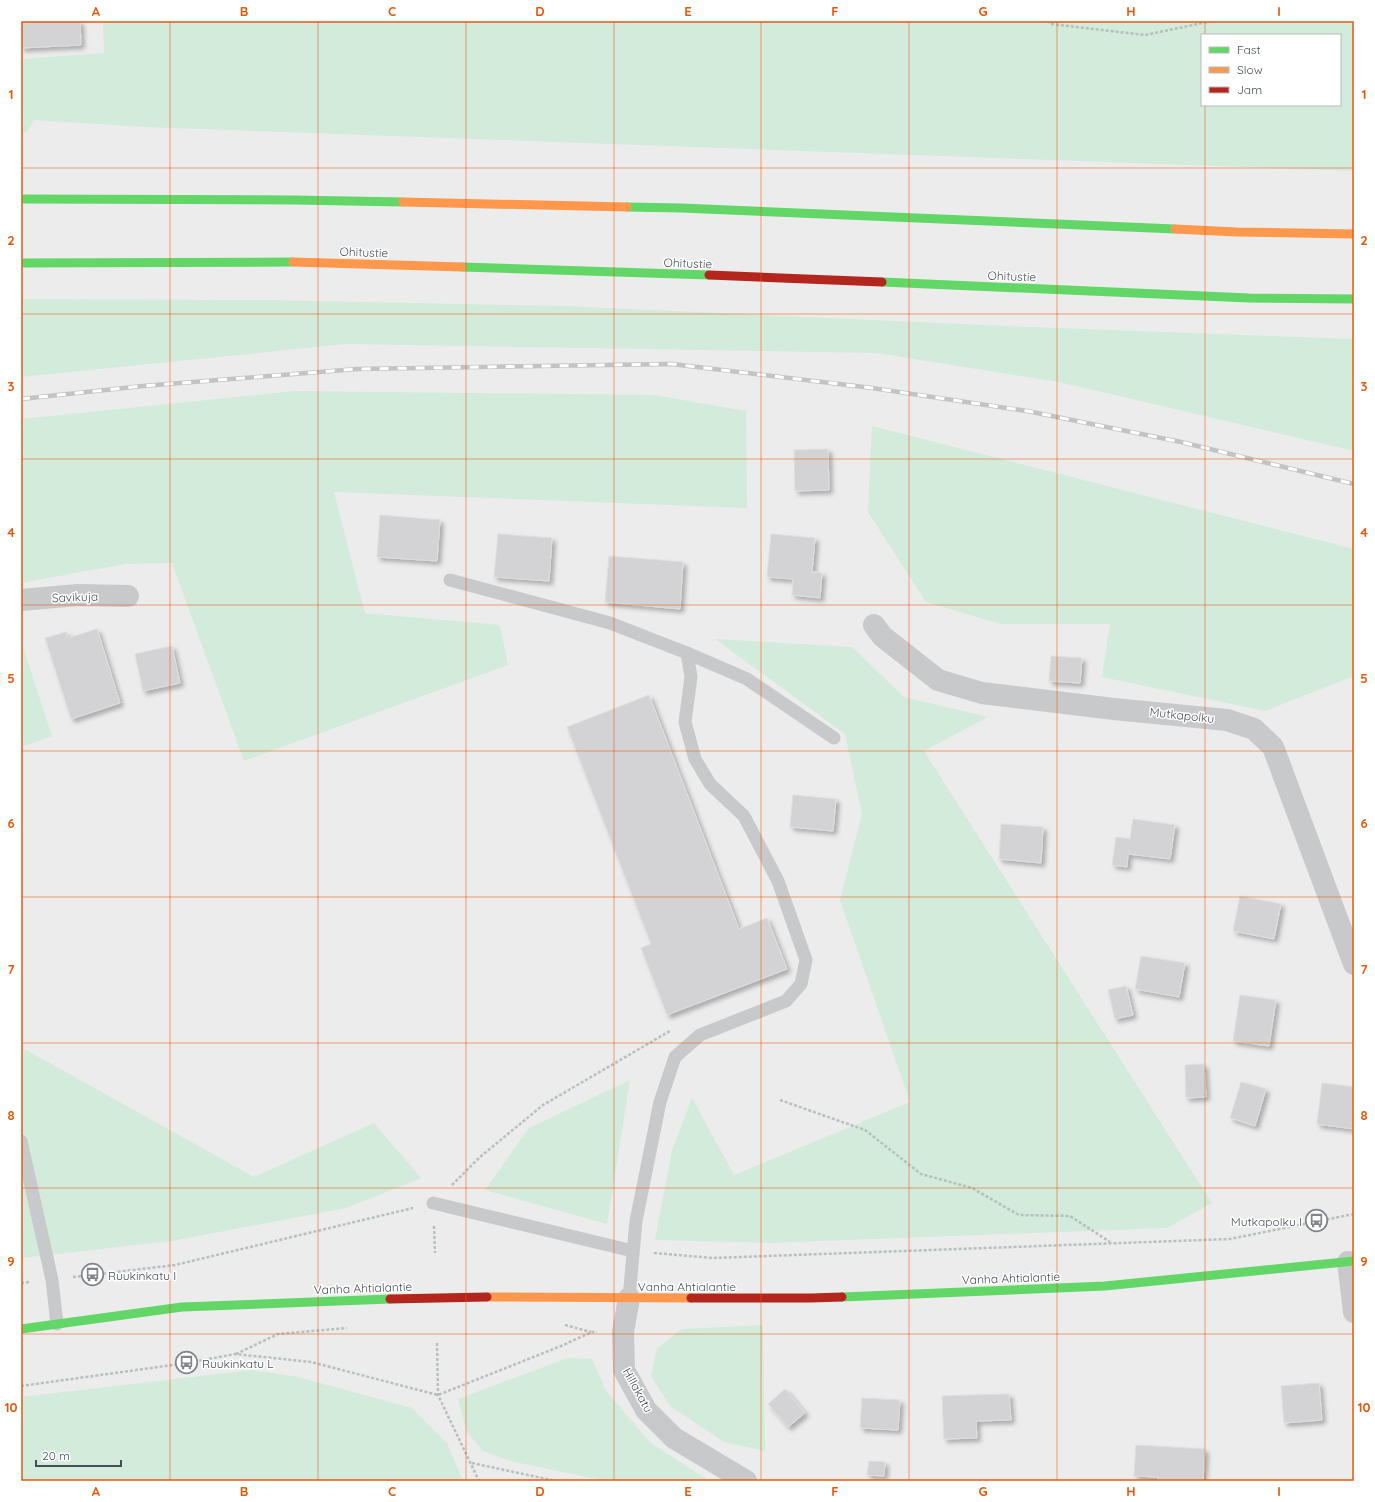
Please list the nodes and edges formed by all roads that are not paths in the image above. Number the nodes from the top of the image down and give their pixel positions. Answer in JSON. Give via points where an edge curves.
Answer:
{"nodes":[{"id":1,"x":21,"y":199,"type":"edge"},
{"id":2,"x":1354,"y":234,"type":"edge"},
{"id":3,"x":21,"y":263,"type":"edge"},
{"id":4,"x":1354,"y":299,"type":"edge"},
{"id":5,"x":450,"y":580,"type":"dead end"},
{"id":6,"x":128,"y":596,"type":"dead end"},
{"id":7,"x":21,"y":600,"type":"edge"},
{"id":8,"x":874,"y":625,"type":"dead end"},
{"id":9,"x":687,"y":653,"type":"junction"},
{"id":10,"x":834,"y":738,"type":"dead end"},
{"id":11,"x":1354,"y":964,"type":"edge"},
{"id":12,"x":21,"y":1141,"type":"edge"},
{"id":13,"x":433,"y":1203,"type":"road end"},
{"id":14,"x":633,"y":1251,"type":"junction"},
{"id":15,"x":1351,"y":1261,"type":"edge"},
{"id":16,"x":629,"y":1298,"type":"junction"},
{"id":17,"x":1354,"y":1312,"type":"edge"},
{"id":18,"x":57,"y":1324,"type":"junction"},
{"id":19,"x":21,"y":1329,"type":"edge"},
{"id":20,"x":746,"y":1481,"type":"edge"}],
"edges":[{"from":1,"to":2,"type":"main road","via":[[294,200],[681,208],[1236,232]]},
{"from":3,"to":4,"type":"main road","name":"Ohitustie","via":[[297,262],[703,275],[1249,298]]},
{"from":5,"to":9,"type":"lane","via":[[610,623]]},
{"from":6,"to":7,"type":"street","name":"Savikuja","via":[[78,595]]},
{"from":8,"to":11,"type":"street","name":"Mutkapolku","via":[[882,636],[938,680],[982,694],[1227,720],[1254,729],[1273,747]]},
{"from":9,"to":10,"type":"lane","via":[[747,679]]},
{"from":9,"to":14,"type":"lane","via":[[692,677],[685,722],[694,758],[710,784],[744,816],[778,881],[806,960],[801,984],[786,1001],[700,1035],[675,1057],[660,1102],[636,1221]]},
{"from":12,"to":18,"type":"lane","via":[[52,1280]]},
{"from":13,"to":14,"type":"lane"},
{"from":14,"to":16,"type":"lane"},
{"from":15,"to":16,"type":"main road","name":"Vanha Ahtialantie","via":[[1105,1286],[811,1298]]},
{"from":15,"to":17,"type":"street"},
{"from":16,"to":18,"type":"main road","name":"Vanha Ahtialantie","via":[[430,1297],[182,1307]]},
{"from":16,"to":20,"type":"street","name":"Hillakatu","via":[[623,1332],[624,1370],[646,1410],[674,1438]]},
{"from":18,"to":19,"type":"main road","name":"Vanha Ahtialantie"}]}
